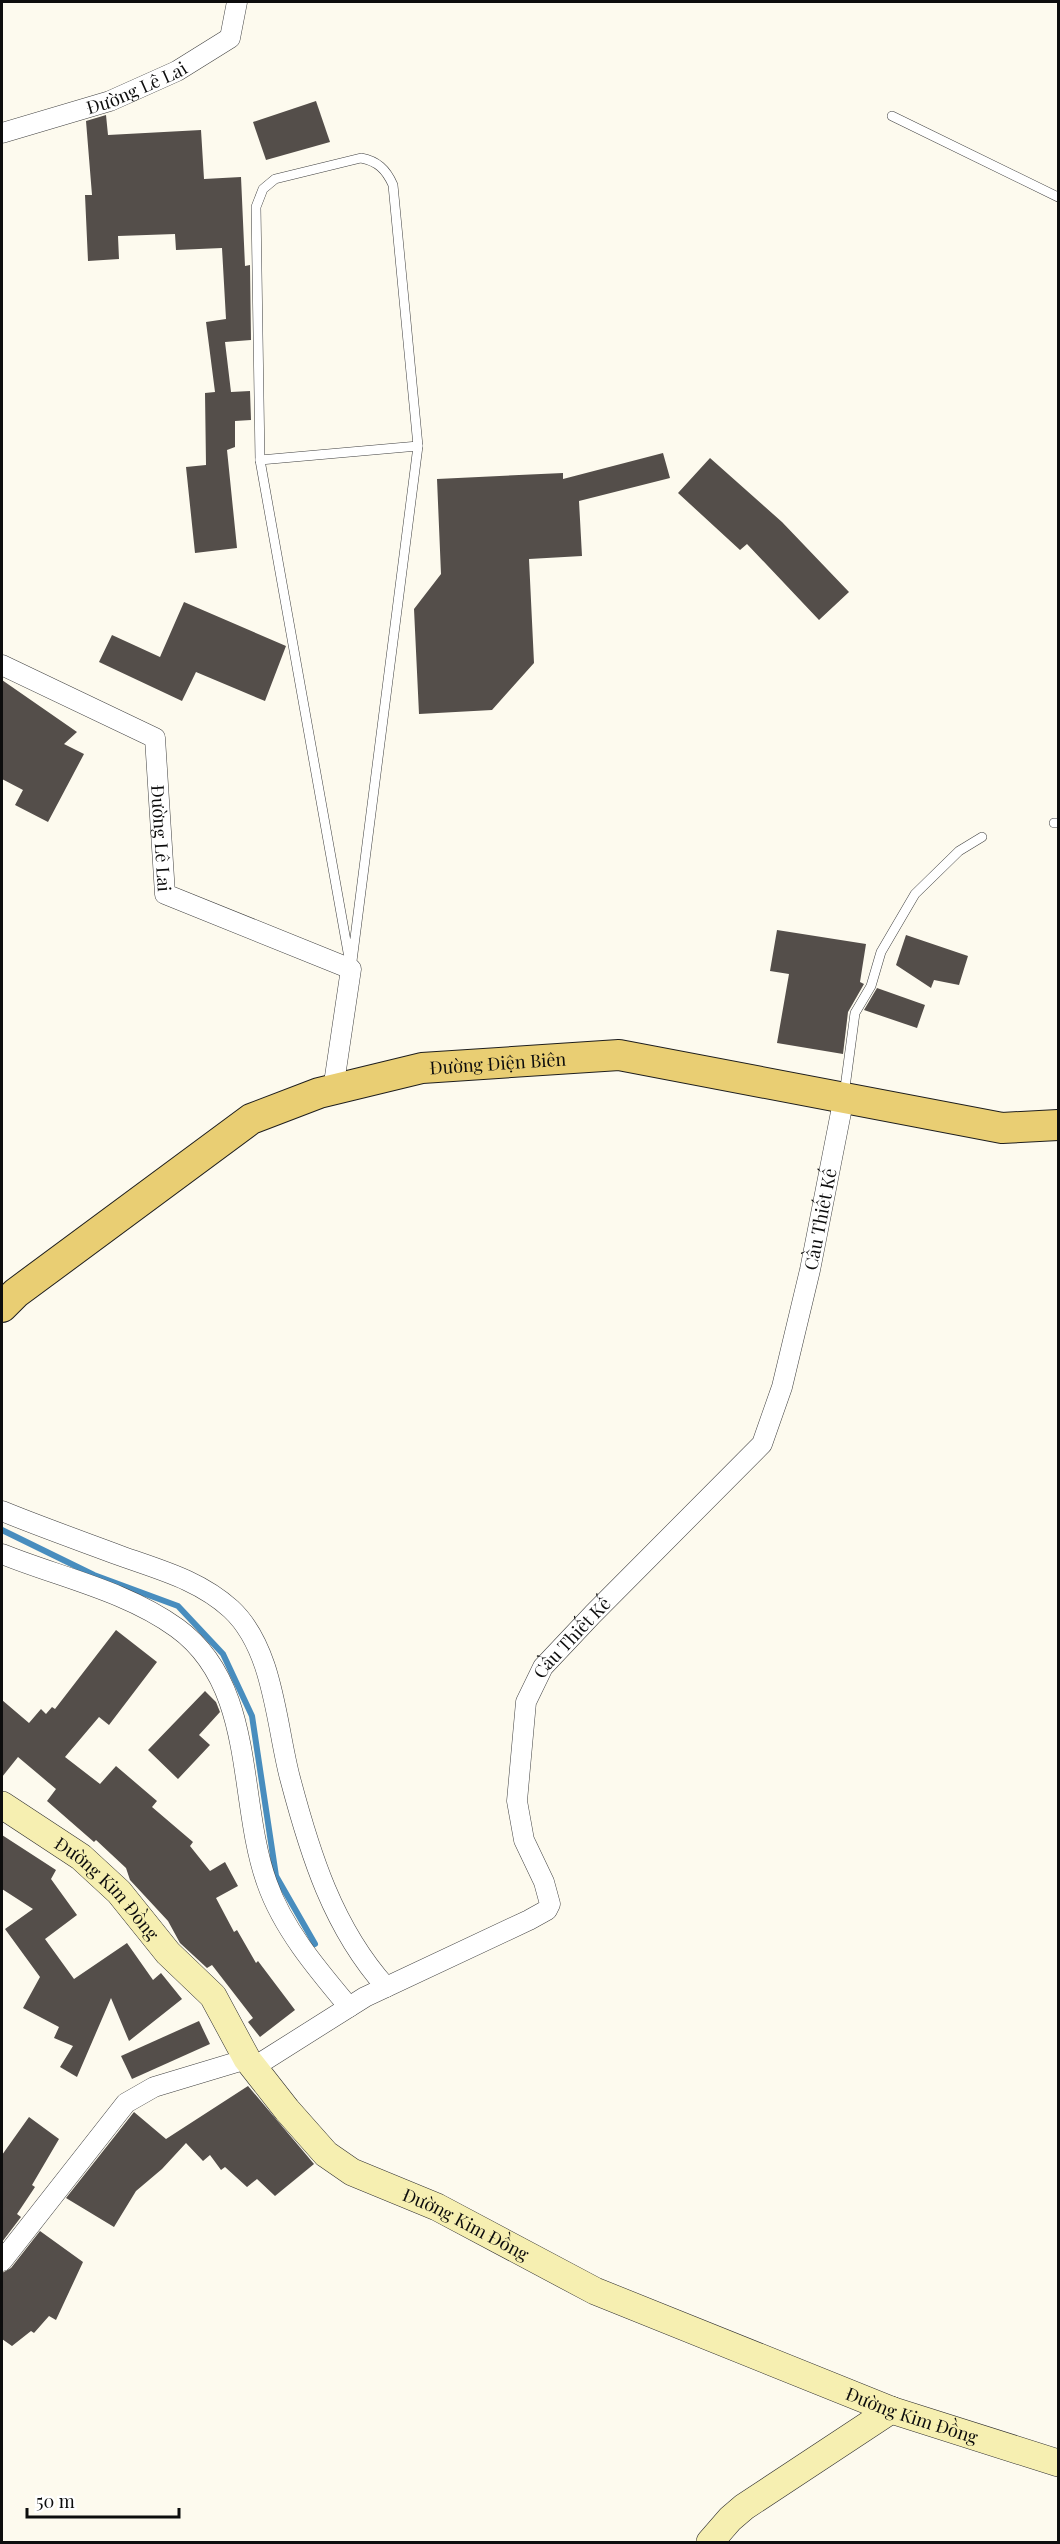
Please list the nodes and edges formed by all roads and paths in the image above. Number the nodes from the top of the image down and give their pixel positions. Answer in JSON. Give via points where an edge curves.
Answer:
{"nodes":[{"id":1,"x":237,"y":2,"type":"edge"},
{"id":2,"x":892,"y":116,"type":"dead end"},
{"id":3,"x":2,"y":133,"type":"edge"},
{"id":4,"x":1059,"y":197,"type":"edge"},
{"id":5,"x":418,"y":446,"type":"junction"},
{"id":6,"x":260,"y":459,"type":"junction"},
{"id":7,"x":2,"y":665,"type":"edge"},
{"id":8,"x":982,"y":837,"type":"dead end"},
{"id":9,"x":351,"y":969,"type":"junction"},
{"id":10,"x":333,"y":1089,"type":"junction"},
{"id":11,"x":844,"y":1097,"type":"junction"},
{"id":12,"x":1059,"y":1125,"type":"edge"},
{"id":13,"x":2,"y":1304,"type":"edge"},
{"id":14,"x":2,"y":1511,"type":"edge"},
{"id":15,"x":2,"y":1554,"type":"edge"},
{"id":16,"x":2,"y":1805,"type":"edge"},
{"id":17,"x":386,"y":1987,"type":"junction"},
{"id":18,"x":349,"y":2007,"type":"junction"},
{"id":19,"x":251,"y":2063,"type":"junction"},
{"id":20,"x":2,"y":2261,"type":"edge"},
{"id":21,"x":891,"y":2410,"type":"junction"},
{"id":22,"x":1059,"y":2463,"type":"edge"},
{"id":23,"x":710,"y":2542,"type":"edge"}],
"edges":[{"from":1,"to":3,"type":"street","name":"Đường Lê Lai","via":[[230,38],[177,71],[110,101]]},
{"from":2,"to":4,"type":"lane"},
{"from":5,"to":6,"type":"lane"},
{"from":5,"to":6,"type":"lane","via":[[393,184],[377,163],[361,158],[275,179],[257,201]]},
{"from":5,"to":9,"type":"lane"},
{"from":6,"to":9,"type":"lane"},
{"from":7,"to":9,"type":"street","name":"Đường Lê Lai","via":[[155,738],[165,894]]},
{"from":8,"to":11,"type":"lane","via":[[959,851],[915,894],[881,952],[871,986],[855,1013]]},
{"from":9,"to":10,"type":"street"},
{"from":10,"to":11,"type":"main road","name":"Đường Điện Biên","via":[[422,1068],[620,1055]]},
{"from":10,"to":13,"type":"main road","name":"Đường Điện Biên","via":[[251,1119]]},
{"from":11,"to":12,"type":"main road","name":"Đường Điện Biên","via":[[1002,1128]]},
{"from":11,"to":17,"type":"street","name":"Cầu Thiết Kế","via":[[810,1270],[782,1387],[762,1444],[543,1667],[526,1702],[517,1801],[524,1840],[544,1882],[550,1904],[547,1910]]},
{"from":14,"to":17,"type":"street","via":[[189,1579],[231,1609],[248,1629],[258,1648],[277,1710],[290,1777],[317,1868],[343,1928]]},
{"from":15,"to":18,"type":"street","via":[[153,1613],[192,1640],[206,1658],[219,1678],[236,1727],[257,1852],[267,1884],[297,1938]]},
{"from":16,"to":19,"type":"street","name":"Đường Kim Đồng","via":[[81,1857],[119,1892],[168,1953],[213,1996]]},
{"from":17,"to":18,"type":"street","name":"Cầu Thiết Kế"},
{"from":18,"to":19,"type":"street","name":"Cầu Thiết Kế"},
{"from":19,"to":20,"type":"street","name":"Cầu Thiết Kế","via":[[154,2087],[126,2103]]},
{"from":19,"to":21,"type":"street","name":"Đường Kim Đồng","via":[[326,2154],[352,2172],[437,2207],[595,2291]]},
{"from":21,"to":22,"type":"street","name":"Đường Kim Đồng"},
{"from":21,"to":23,"type":"street","via":[[730,2518]]}]}
